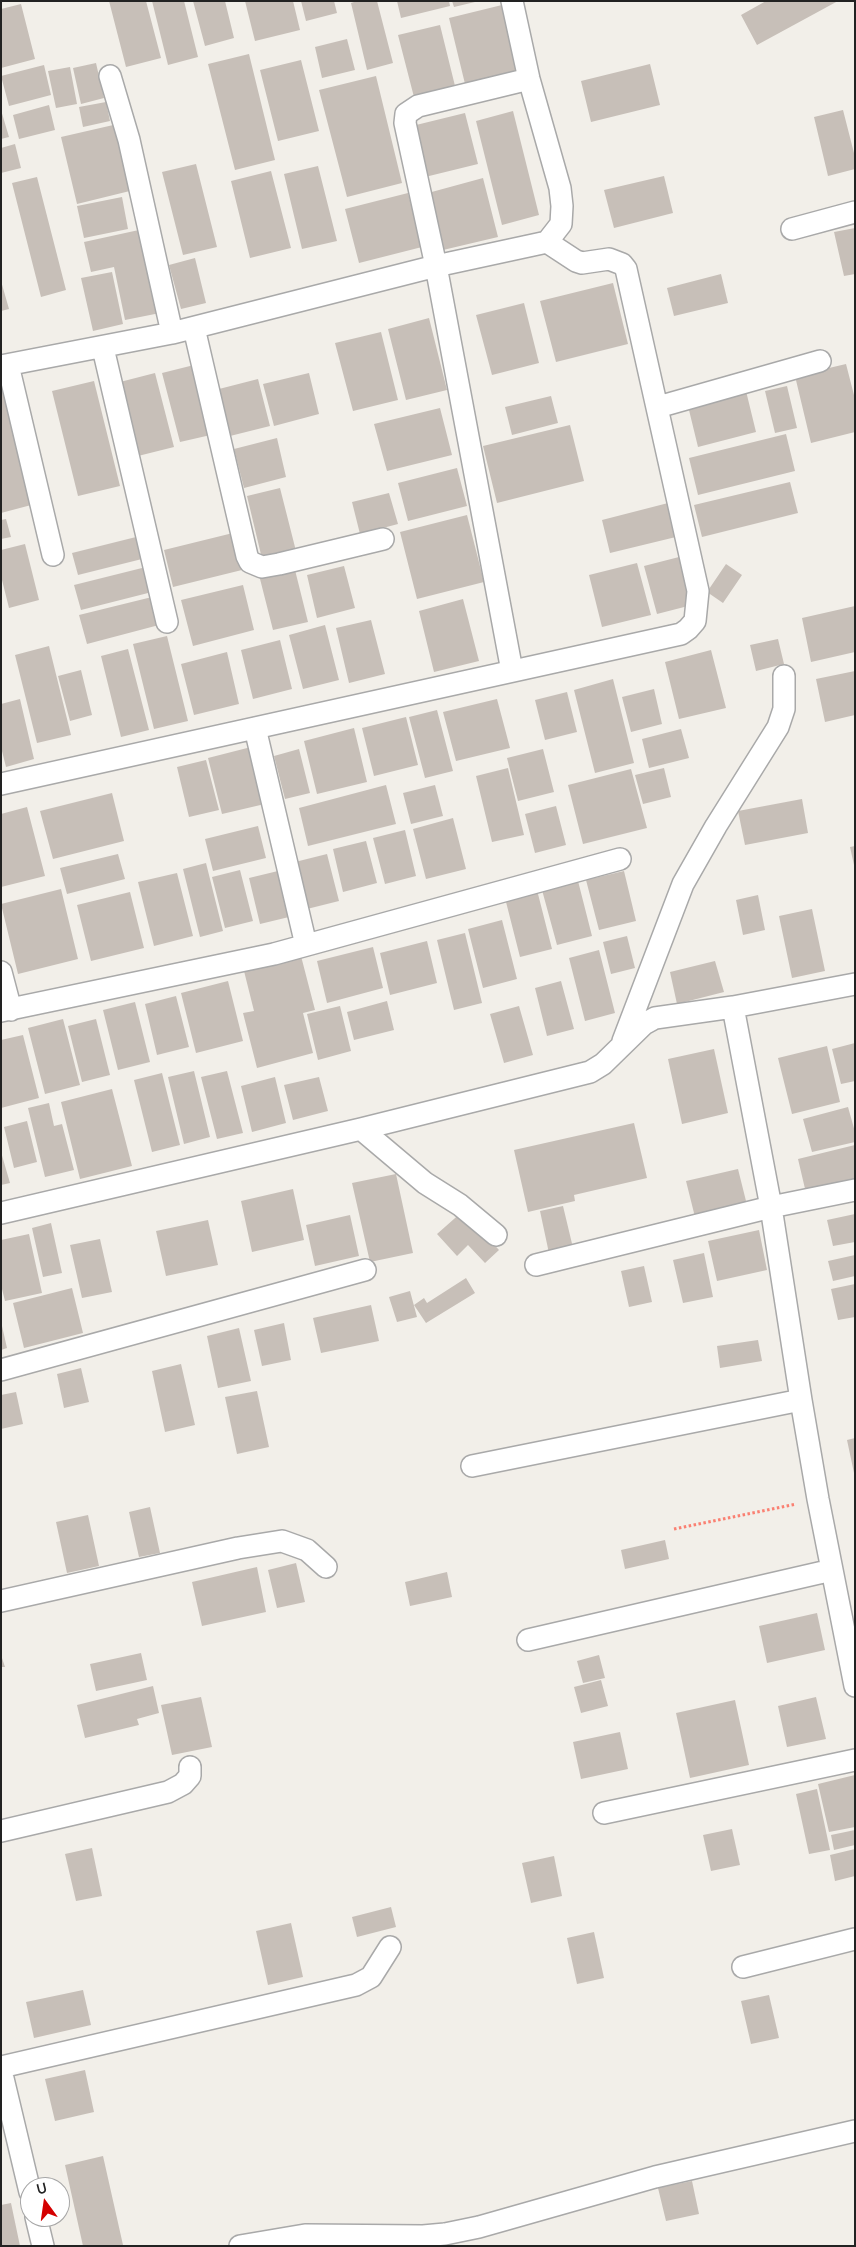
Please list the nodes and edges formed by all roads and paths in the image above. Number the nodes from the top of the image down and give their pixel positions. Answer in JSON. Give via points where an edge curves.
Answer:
{"nodes":[{"id":1,"x":512,"y":1,"type":"edge"},
{"id":2,"x":110,"y":76,"type":"dead end"},
{"id":3,"x":529,"y":79,"type":"junction"},
{"id":4,"x":855,"y":212,"type":"edge"},
{"id":5,"x":792,"y":228,"type":"dead end"},
{"id":6,"x":547,"y":242,"type":"junction"},
{"id":7,"x":436,"y":266,"type":"junction"},
{"id":8,"x":194,"y":328,"type":"junction"},
{"id":9,"x":172,"y":333,"type":"junction"},
{"id":10,"x":103,"y":348,"type":"junction"},
{"id":11,"x":820,"y":361,"type":"dead end"},
{"id":12,"x":5,"y":365,"type":"edge"},
{"id":13,"x":658,"y":407,"type":"junction"},
{"id":14,"x":383,"y":539,"type":"dead end"},
{"id":15,"x":53,"y":555,"type":"dead end"},
{"id":16,"x":167,"y":622,"type":"dead end"},
{"id":17,"x":512,"y":671,"type":"junction"},
{"id":18,"x":784,"y":676,"type":"dead end"},
{"id":19,"x":255,"y":728,"type":"junction"},
{"id":20,"x":1,"y":784,"type":"edge"},
{"id":21,"x":620,"y":859,"type":"dead end"},
{"id":22,"x":306,"y":945,"type":"junction"},
{"id":23,"x":1,"y":972,"type":"edge"},
{"id":24,"x":855,"y":984,"type":"edge"},
{"id":25,"x":732,"y":1007,"type":"junction"},
{"id":26,"x":6,"y":1011,"type":"edge"},
{"id":27,"x":622,"y":1044,"type":"junction"},
{"id":28,"x":361,"y":1129,"type":"junction"},
{"id":29,"x":855,"y":1190,"type":"edge"},
{"id":30,"x":771,"y":1207,"type":"junction"},
{"id":31,"x":1,"y":1212,"type":"edge"},
{"id":32,"x":496,"y":1235,"type":"dead end"},
{"id":33,"x":536,"y":1265,"type":"dead end"},
{"id":34,"x":364,"y":1270,"type":"dead end"},
{"id":35,"x":1,"y":1370,"type":"edge"},
{"id":36,"x":800,"y":1400,"type":"junction"},
{"id":37,"x":472,"y":1466,"type":"dead end"},
{"id":38,"x":818,"y":1499,"type":"junction"},
{"id":39,"x":674,"y":1529,"type":"dead end"},
{"id":40,"x":326,"y":1568,"type":"dead end"},
{"id":41,"x":832,"y":1570,"type":"junction"},
{"id":42,"x":1,"y":1601,"type":"edge"},
{"id":43,"x":528,"y":1640,"type":"dead end"},
{"id":44,"x":855,"y":1686,"type":"edge"},
{"id":45,"x":855,"y":1760,"type":"edge"},
{"id":46,"x":190,"y":1767,"type":"dead end"},
{"id":47,"x":604,"y":1813,"type":"dead end"},
{"id":48,"x":1,"y":1832,"type":"edge"},
{"id":49,"x":855,"y":1939,"type":"edge"},
{"id":50,"x":390,"y":1947,"type":"dead end"},
{"id":51,"x":743,"y":1967,"type":"dead end"},
{"id":52,"x":1,"y":2069,"type":"edge"},
{"id":53,"x":855,"y":2131,"type":"edge"},
{"id":54,"x":26,"y":2177,"type":"edge"},
{"id":55,"x":38,"y":2227,"type":"edge"},
{"id":56,"x":43,"y":2246,"type":"edge"},
{"id":57,"x":240,"y":2246,"type":"edge"}],
"edges":[{"from":1,"to":3,"type":"street"},
{"from":2,"to":9,"type":"street"},
{"from":3,"to":6,"type":"street","via":[[560,188],[562,206],[561,224]]},
{"from":3,"to":7,"type":"street","via":[[418,106],[406,114],[405,129]]},
{"from":4,"to":5,"type":"street"},
{"from":6,"to":7,"type":"street"},
{"from":6,"to":13,"type":"street","via":[[576,262],[609,259],[622,264]]},
{"from":7,"to":8,"type":"street"},
{"from":7,"to":17,"type":"street"},
{"from":8,"to":9,"type":"street"},
{"from":8,"to":14,"type":"street","via":[[250,562],[262,566],[279,564]]},
{"from":9,"to":10,"type":"street"},
{"from":10,"to":12,"type":"street"},
{"from":10,"to":16,"type":"street"},
{"from":11,"to":13,"type":"street"},
{"from":12,"to":15,"type":"street"},
{"from":13,"to":17,"type":"street","via":[[698,591],[695,621],[681,634]]},
{"from":17,"to":19,"type":"street"},
{"from":18,"to":27,"type":"street","via":[[784,709],[778,727],[683,884]]},
{"from":19,"to":20,"type":"street"},
{"from":19,"to":22,"type":"street"},
{"from":21,"to":22,"type":"street"},
{"from":22,"to":26,"type":"street"},
{"from":23,"to":26,"type":"street"},
{"from":24,"to":25,"type":"street"},
{"from":25,"to":27,"type":"street","via":[[656,1018],[644,1024]]},
{"from":25,"to":30,"type":"street"},
{"from":27,"to":28,"type":"street","via":[[603,1064],[590,1072]]},
{"from":28,"to":31,"type":"street"},
{"from":28,"to":32,"type":"street","via":[[425,1183]]},
{"from":29,"to":30,"type":"street"},
{"from":30,"to":33,"type":"street"},
{"from":30,"to":36,"type":"street"},
{"from":34,"to":35,"type":"street"},
{"from":36,"to":37,"type":"street"},
{"from":36,"to":38,"type":"street"},
{"from":38,"to":39,"type":"path"},
{"from":38,"to":41,"type":"street"},
{"from":40,"to":42,"type":"street","via":[[307,1550],[282,1541]]},
{"from":41,"to":43,"type":"street"},
{"from":41,"to":44,"type":"street"},
{"from":45,"to":47,"type":"street"},
{"from":46,"to":48,"type":"street","via":[[190,1776],[183,1784],[168,1792]]},
{"from":49,"to":51,"type":"street"},
{"from":50,"to":52,"type":"street","via":[[370,1977],[356,1985]]},
{"from":52,"to":54,"type":"street"},
{"from":53,"to":57,"type":"street","via":[[655,2177],[445,2234],[305,2235]]},
{"from":55,"to":56,"type":"street"}]}
